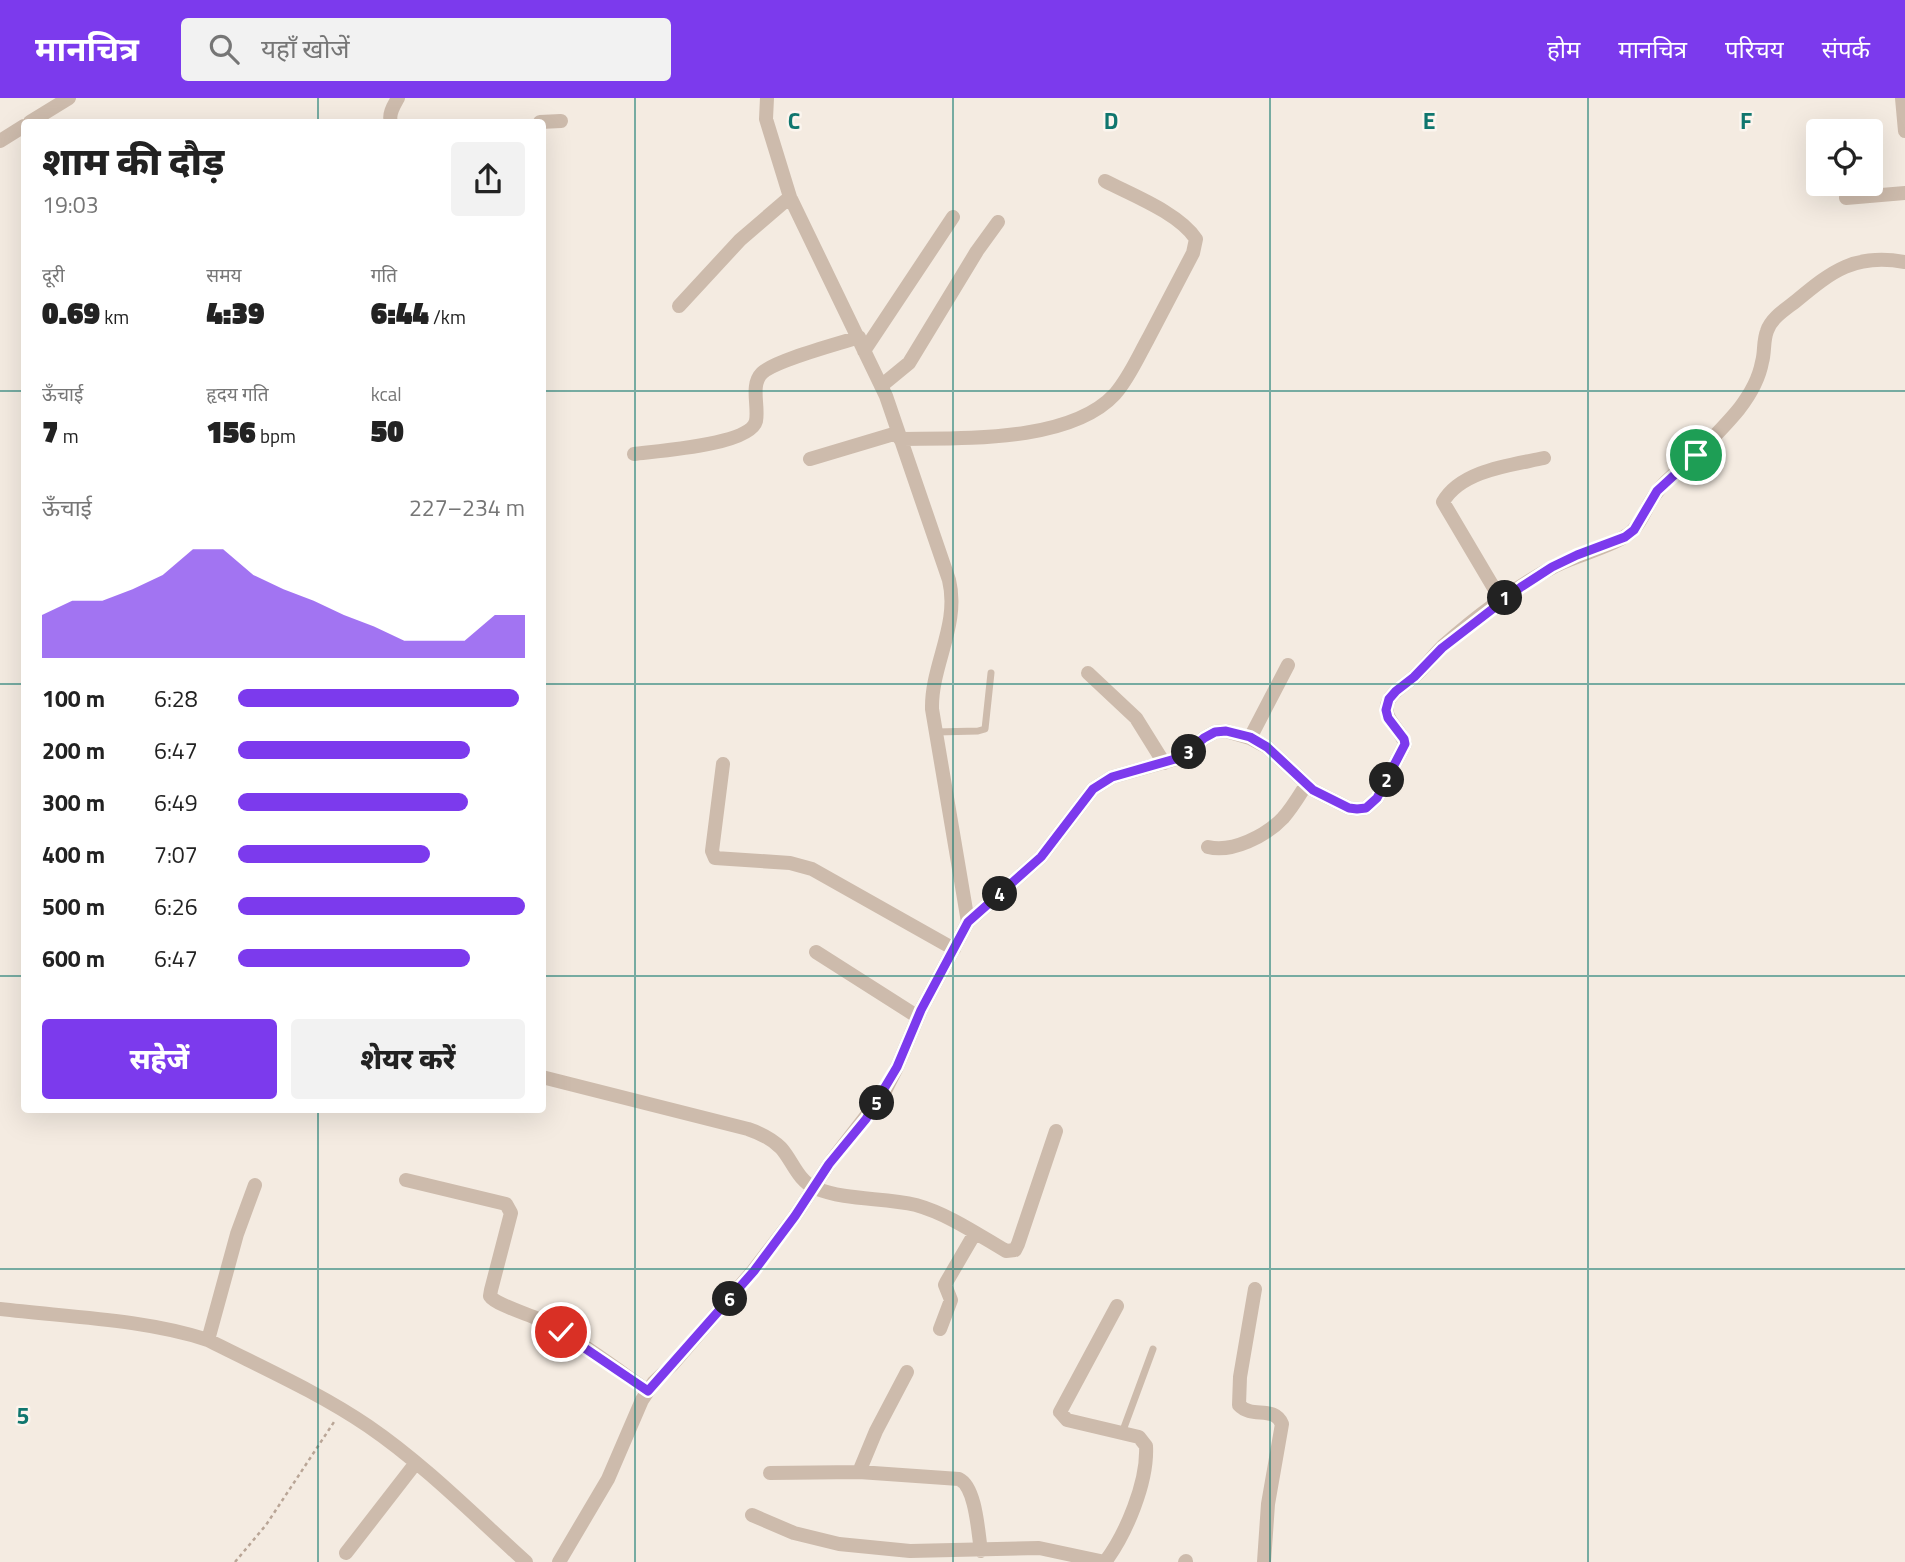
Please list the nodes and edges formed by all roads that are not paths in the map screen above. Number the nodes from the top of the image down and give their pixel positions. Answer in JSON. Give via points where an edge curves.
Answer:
{"nodes":[{"id":1,"x":69,"y":98,"type":"edge"},
{"id":2,"x":398,"y":98,"type":"edge"},
{"id":3,"x":767,"y":98,"type":"edge"},
{"id":4,"x":1902,"y":98,"type":"edge"},
{"id":5,"x":35,"y":119,"type":"edge"},
{"id":6,"x":390,"y":119,"type":"edge"},
{"id":7,"x":561,"y":121,"type":"dead end"},
{"id":8,"x":546,"y":122,"type":"edge"},
{"id":9,"x":21,"y":128,"type":"edge"},
{"id":10,"x":1905,"y":131,"type":"edge"},
{"id":11,"x":0,"y":141,"type":"edge"},
{"id":12,"x":1105,"y":181,"type":"dead end"},
{"id":13,"x":1905,"y":193,"type":"edge"},
{"id":14,"x":790,"y":197,"type":"junction"},
{"id":15,"x":1846,"y":198,"type":"dead end"},
{"id":16,"x":953,"y":217,"type":"dead end"},
{"id":17,"x":998,"y":222,"type":"dead end"},
{"id":18,"x":1905,"y":262,"type":"edge"},
{"id":19,"x":679,"y":306,"type":"dead end"},
{"id":20,"x":862,"y":344,"type":"junction"},
{"id":21,"x":881,"y":386,"type":"junction"},
{"id":22,"x":898,"y":436,"type":"junction"},
{"id":23,"x":634,"y":454,"type":"dead end"},
{"id":24,"x":810,"y":458,"type":"dead end"},
{"id":25,"x":1544,"y":458,"type":"dead end"},
{"id":26,"x":1502,"y":600,"type":"junction"},
{"id":27,"x":1288,"y":665,"type":"dead end"},
{"id":28,"x":990,"y":673,"type":"dead end"},
{"id":29,"x":1088,"y":673,"type":"dead end"},
{"id":30,"x":936,"y":732,"type":"junction"},
{"id":31,"x":1250,"y":737,"type":"junction"},
{"id":32,"x":723,"y":764,"type":"dead end"},
{"id":33,"x":1164,"y":764,"type":"junction"},
{"id":34,"x":1306,"y":785,"type":"junction"},
{"id":35,"x":1208,"y":847,"type":"dead end"},
{"id":36,"x":968,"y":922,"type":"junction"},
{"id":37,"x":954,"y":949,"type":"junction"},
{"id":38,"x":816,"y":952,"type":"dead end"},
{"id":39,"x":918,"y":1017,"type":"junction"},
{"id":40,"x":546,"y":1078,"type":"edge"},
{"id":41,"x":1056,"y":1131,"type":"dead end"},
{"id":42,"x":406,"y":1180,"type":"dead end"},
{"id":43,"x":255,"y":1185,"type":"dead end"},
{"id":44,"x":814,"y":1187,"type":"junction"},
{"id":45,"x":975,"y":1233,"type":"junction"},
{"id":46,"x":1255,"y":1289,"type":"dead end"},
{"id":47,"x":1117,"y":1306,"type":"dead end"},
{"id":48,"x":0,"y":1310,"type":"edge"},
{"id":49,"x":940,"y":1329,"type":"dead end"},
{"id":50,"x":208,"y":1340,"type":"junction"},
{"id":51,"x":1153,"y":1349,"type":"dead end"},
{"id":52,"x":907,"y":1372,"type":"dead end"},
{"id":53,"x":648,"y":1391,"type":"junction"},
{"id":54,"x":1122,"y":1433,"type":"junction"},
{"id":55,"x":415,"y":1464,"type":"junction"},
{"id":56,"x":859,"y":1472,"type":"junction"},
{"id":57,"x":770,"y":1473,"type":"dead end"},
{"id":58,"x":752,"y":1515,"type":"dead end"},
{"id":59,"x":981,"y":1551,"type":"junction"},
{"id":60,"x":346,"y":1553,"type":"dead end"},
{"id":61,"x":526,"y":1562,"type":"edge"},
{"id":62,"x":559,"y":1562,"type":"edge"},
{"id":63,"x":1105,"y":1562,"type":"edge"},
{"id":64,"x":1264,"y":1562,"type":"edge"}],
"edges":[{"from":1,"to":5,"type":"street"},
{"from":2,"to":6,"type":"street"},
{"from":3,"to":14,"type":"street","via":[[766,118]]},
{"from":4,"to":10,"type":"street"},
{"from":7,"to":8,"type":"street"},
{"from":9,"to":11,"type":"street"},
{"from":12,"to":22,"type":"street","via":[[1162,211],[1196,239],[1193,253],[1115,393],[1080,417],[1039,431],[1003,437]]},
{"from":13,"to":15,"type":"street"},
{"from":14,"to":19,"type":"street","via":[[740,240]]},
{"from":14,"to":20,"type":"street"},
{"from":16,"to":20,"type":"street"},
{"from":17,"to":21,"type":"street","via":[[909,363]]},
{"from":18,"to":26,"type":"street","via":[[1888,259],[1842,267],[1782,312],[1767,330],[1755,384],[1739,409],[1657,491],[1634,530],[1552,567]]},
{"from":20,"to":21,"type":"street"},
{"from":20,"to":23,"type":"street","via":[[781,363],[763,372],[756,392],[756,420],[746,433],[707,444]]},
{"from":21,"to":22,"type":"street"},
{"from":22,"to":24,"type":"street"},
{"from":22,"to":30,"type":"street","via":[[953,595],[931,689]]},
{"from":25,"to":26,"type":"street","via":[[1474,477],[1451,491],[1443,502]]},
{"from":26,"to":34,"type":"street","via":[[1389,699],[1388,718],[1405,744],[1372,803],[1349,808]]},
{"from":27,"to":31,"type":"street"},
{"from":28,"to":30,"type":"lane","via":[[985,729]]},
{"from":29,"to":33,"type":"street","via":[[1136,718]]},
{"from":30,"to":36,"type":"street"},
{"from":31,"to":33,"type":"street","via":[[1215,732],[1182,757]]},
{"from":31,"to":34,"type":"street"},
{"from":32,"to":37,"type":"street","via":[[712,850],[715,858],[790,863],[811,869]]},
{"from":33,"to":36,"type":"street","via":[[1112,777],[1093,789],[1041,857]]},
{"from":34,"to":35,"type":"street","via":[[1282,820],[1265,832],[1229,848]]},
{"from":36,"to":37,"type":"street"},
{"from":37,"to":39,"type":"street"},
{"from":38,"to":39,"type":"street"},
{"from":39,"to":44,"type":"street","via":[[884,1093]]},
{"from":40,"to":44,"type":"street","via":[[758,1133],[781,1148]]},
{"from":41,"to":45,"type":"street","via":[[1015,1250],[1006,1251]]},
{"from":42,"to":53,"type":"street","via":[[506,1204],[511,1213],[489,1296],[561,1332]]},
{"from":43,"to":50,"type":"street"},
{"from":44,"to":45,"type":"street","via":[[914,1205]]},
{"from":44,"to":53,"type":"street","via":[[754,1271]]},
{"from":45,"to":49,"type":"street","via":[[945,1285],[951,1300]]},
{"from":46,"to":64,"type":"street","via":[[1239,1405],[1248,1412],[1277,1415],[1282,1424],[1268,1504]]},
{"from":47,"to":54,"type":"street","via":[[1060,1412],[1066,1420]]},
{"from":48,"to":50,"type":"street","via":[[154,1327]]},
{"from":50,"to":55,"type":"street","via":[[341,1410]]},
{"from":51,"to":54,"type":"lane"},
{"from":52,"to":56,"type":"street"},
{"from":53,"to":62,"type":"street","via":[[607,1479]]},
{"from":54,"to":63,"type":"street","via":[[1139,1437],[1146,1454],[1126,1529]]},
{"from":55,"to":60,"type":"street"},
{"from":55,"to":61,"type":"street"},
{"from":56,"to":57,"type":"street"},
{"from":56,"to":59,"type":"street","via":[[964,1481],[970,1490]]},
{"from":58,"to":59,"type":"street","via":[[794,1533],[839,1544]]},
{"from":59,"to":63,"type":"street","via":[[1039,1548]]}]}
